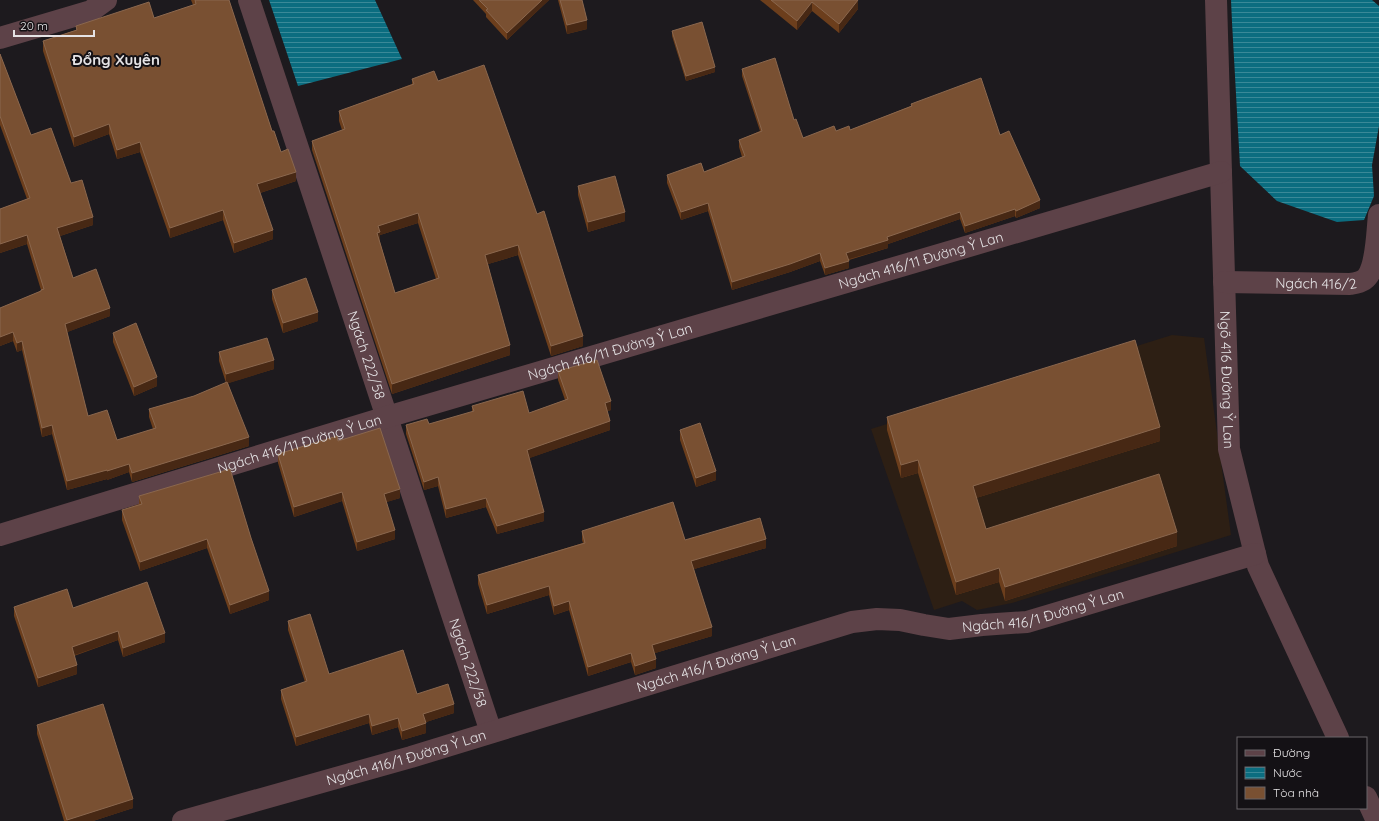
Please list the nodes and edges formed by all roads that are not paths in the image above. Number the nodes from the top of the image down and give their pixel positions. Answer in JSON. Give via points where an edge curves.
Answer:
{"nodes":[{"id":1,"x":106,"y":0,"type":"edge"},
{"id":2,"x":249,"y":0,"type":"edge"},
{"id":3,"x":1216,"y":0,"type":"edge"},
{"id":4,"x":0,"y":38,"type":"edge"},
{"id":5,"x":1221,"y":172,"type":"junction"},
{"id":6,"x":1379,"y":215,"type":"edge"},
{"id":7,"x":1224,"y":282,"type":"junction"},
{"id":8,"x":386,"y":417,"type":"junction"},
{"id":9,"x":0,"y":535,"type":"edge"},
{"id":10,"x":1255,"y":554,"type":"junction"},
{"id":11,"x":491,"y":732,"type":"junction"},
{"id":12,"x":1338,"y":737,"type":"edge"},
{"id":13,"x":1367,"y":799,"type":"edge"},
{"id":14,"x":183,"y":821,"type":"edge"},
{"id":15,"x":1377,"y":821,"type":"edge"}],
"edges":[{"from":1,"to":4,"type":"street","via":[[91,11]]},
{"from":2,"to":8,"type":"street","name":"Ngách 222/58"},
{"from":3,"to":5,"type":"street","name":"Ngõ 416 Đường Ỷ Lan"},
{"from":5,"to":7,"type":"street","name":"Ngõ 416 Đường Ỷ Lan"},
{"from":5,"to":8,"type":"street","name":"Ngách 416/11 Đường Ỷ Lan"},
{"from":6,"to":7,"type":"street","name":"Ngách 416/2","via":[[1372,267],[1367,277],[1359,283]]},
{"from":7,"to":10,"type":"street","name":"Ngõ 416 Đường Ỷ Lan","via":[[1228,449]]},
{"from":8,"to":9,"type":"street","name":"Ngách 416/11 Đường Ỷ Lan"},
{"from":8,"to":11,"type":"street","name":"Ngách 222/58"},
{"from":10,"to":11,"type":"street","name":"Ngách 416/1 Đường Ỷ Lan","via":[[1027,622],[949,629],[900,620],[852,622]]},
{"from":10,"to":12,"type":"street","name":"Ngõ 416 Đường Ỷ Lan","via":[[1258,566]]},
{"from":11,"to":14,"type":"street","name":"Ngách 416/1 Đường Ỷ Lan"},
{"from":13,"to":15,"type":"street"}]}
